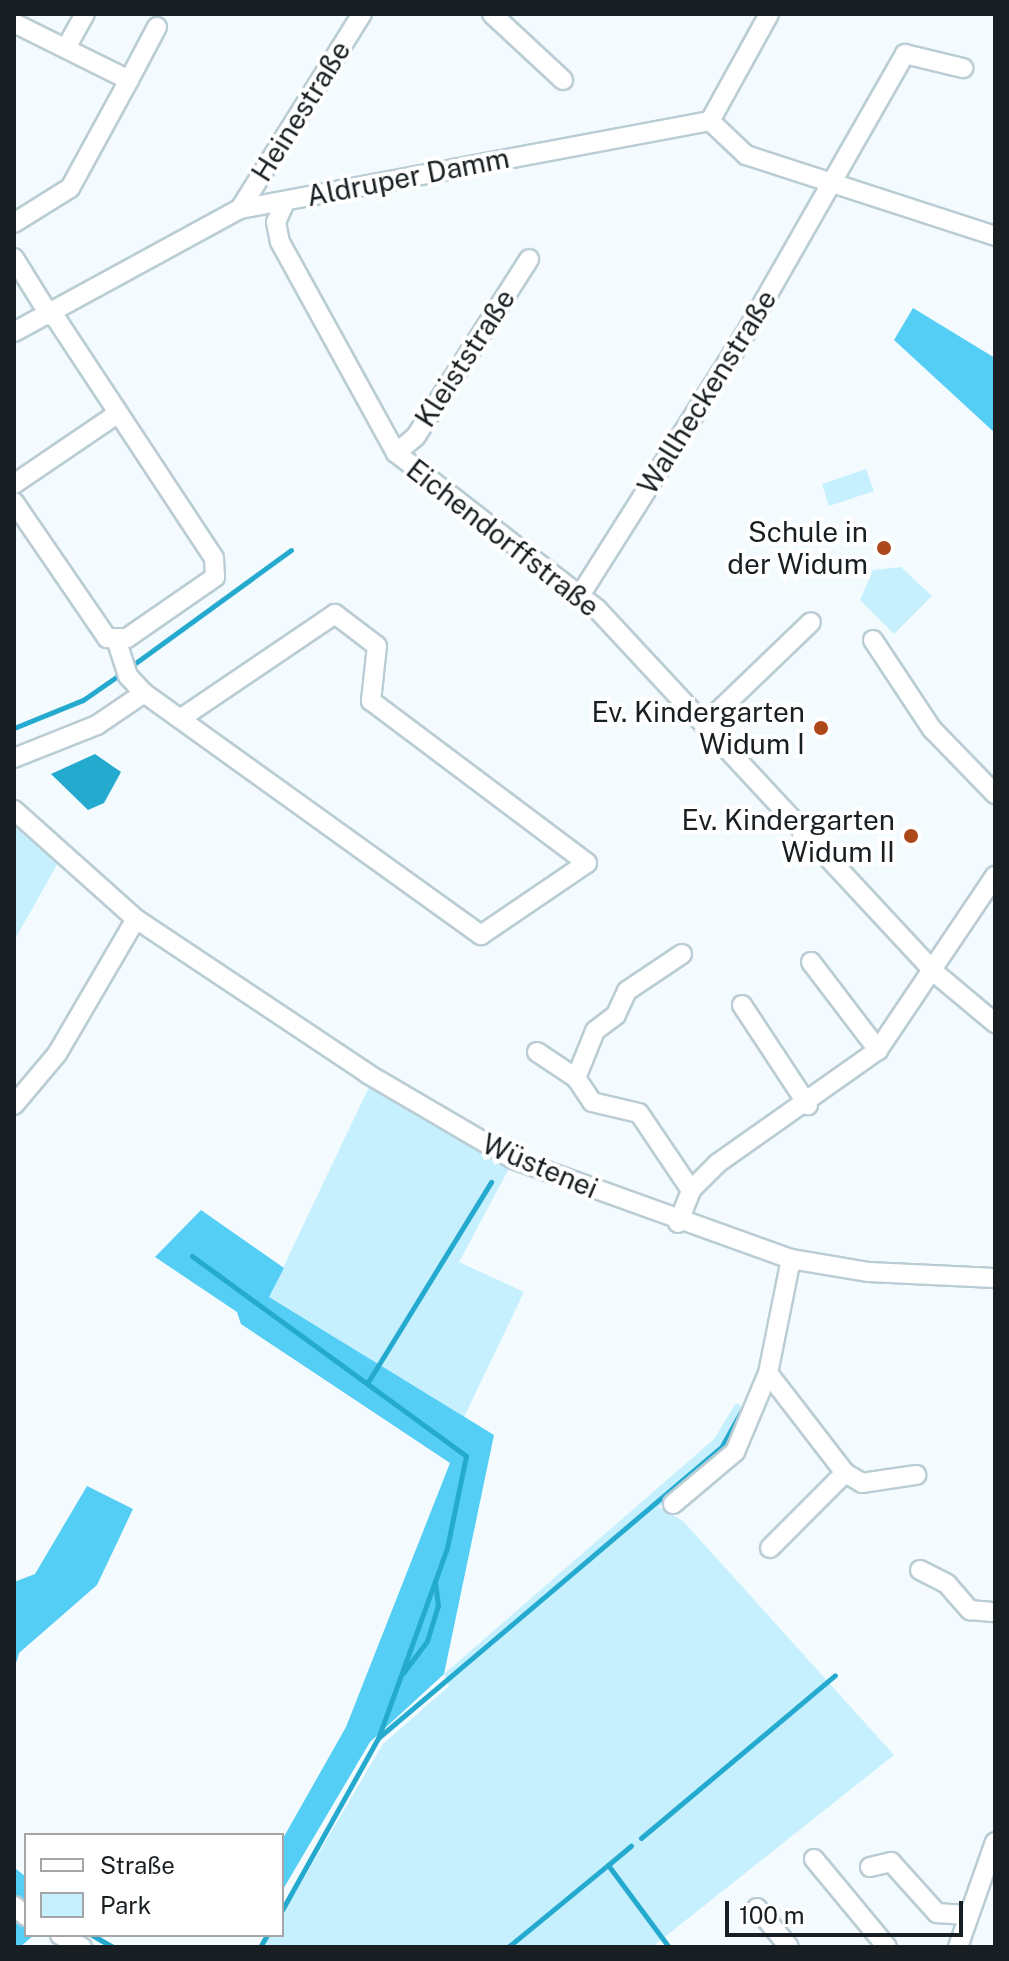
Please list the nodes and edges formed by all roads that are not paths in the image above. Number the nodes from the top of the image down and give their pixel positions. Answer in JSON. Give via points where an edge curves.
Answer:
{"nodes":[{"id":1,"x":85,"y":14,"type":"edge"},
{"id":2,"x":362,"y":14,"type":"edge"},
{"id":3,"x":492,"y":14,"type":"edge"},
{"id":4,"x":769,"y":14,"type":"edge"},
{"id":5,"x":14,"y":23,"type":"edge"},
{"id":6,"x":157,"y":27,"type":"dead end"},
{"id":7,"x":66,"y":48,"type":"junction"},
{"id":8,"x":963,"y":68,"type":"dead end"},
{"id":9,"x":129,"y":80,"type":"junction"},
{"id":10,"x":563,"y":80,"type":"dead end"},
{"id":11,"x":710,"y":121,"type":"junction"},
{"id":12,"x":831,"y":186,"type":"junction"},
{"id":13,"x":285,"y":202,"type":"junction"},
{"id":14,"x":240,"y":209,"type":"junction"},
{"id":15,"x":14,"y":223,"type":"edge"},
{"id":16,"x":995,"y":236,"type":"edge"},
{"id":17,"x":14,"y":258,"type":"edge"},
{"id":18,"x":529,"y":259,"type":"dead end"},
{"id":19,"x":52,"y":315,"type":"junction"},
{"id":20,"x":14,"y":332,"type":"edge"},
{"id":21,"x":117,"y":414,"type":"junction"},
{"id":22,"x":396,"y":453,"type":"junction"},
{"id":23,"x":14,"y":484,"type":"edge"},
{"id":24,"x":14,"y":502,"type":"edge"},
{"id":25,"x":579,"y":597,"type":"junction"},
{"id":26,"x":811,"y":622,"type":"dead end"},
{"id":27,"x":873,"y":640,"type":"dead end"},
{"id":28,"x":117,"y":642,"type":"junction"},
{"id":29,"x":144,"y":693,"type":"junction"},
{"id":30,"x":180,"y":719,"type":"junction"},
{"id":31,"x":707,"y":722,"type":"junction"},
{"id":32,"x":14,"y":758,"type":"edge"},
{"id":33,"x":995,"y":794,"type":"edge"},
{"id":34,"x":14,"y":810,"type":"edge"},
{"id":35,"x":995,"y":876,"type":"edge"},
{"id":36,"x":136,"y":919,"type":"junction"},
{"id":37,"x":682,"y":954,"type":"dead end"},
{"id":38,"x":811,"y":962,"type":"dead end"},
{"id":39,"x":934,"y":972,"type":"junction"},
{"id":40,"x":742,"y":1005,"type":"dead end"},
{"id":41,"x":995,"y":1023,"type":"edge"},
{"id":42,"x":878,"y":1050,"type":"junction"},
{"id":43,"x":537,"y":1052,"type":"dead end"},
{"id":44,"x":576,"y":1078,"type":"junction"},
{"id":45,"x":14,"y":1105,"type":"edge"},
{"id":46,"x":808,"y":1105,"type":"junction"},
{"id":47,"x":691,"y":1190,"type":"junction"},
{"id":48,"x":678,"y":1223,"type":"junction"},
{"id":49,"x":791,"y":1259,"type":"junction"},
{"id":50,"x":995,"y":1278,"type":"edge"},
{"id":51,"x":768,"y":1373,"type":"junction"},
{"id":52,"x":845,"y":1473,"type":"junction"},
{"id":53,"x":916,"y":1475,"type":"dead end"},
{"id":54,"x":673,"y":1504,"type":"dead end"},
{"id":55,"x":770,"y":1548,"type":"dead end"},
{"id":56,"x":920,"y":1570,"type":"dead end"},
{"id":57,"x":995,"y":1612,"type":"edge"},
{"id":58,"x":995,"y":1842,"type":"edge"},
{"id":59,"x":814,"y":1859,"type":"dead end"},
{"id":60,"x":870,"y":1867,"type":"dead end"},
{"id":61,"x":990,"y":1872,"type":"edge"},
{"id":62,"x":757,"y":1908,"type":"dead end"},
{"id":63,"x":969,"y":1915,"type":"junction"},
{"id":64,"x":64,"y":1937,"type":"edge"},
{"id":65,"x":82,"y":1947,"type":"edge"},
{"id":66,"x":789,"y":1947,"type":"edge"},
{"id":67,"x":887,"y":1947,"type":"edge"},
{"id":68,"x":958,"y":1947,"type":"edge"}],
"edges":[{"from":1,"to":7,"type":"street"},
{"from":2,"to":14,"type":"street","name":"Heinestraße"},
{"from":3,"to":10,"type":"street"},
{"from":4,"to":11,"type":"street"},
{"from":5,"to":7,"type":"street"},
{"from":6,"to":9,"type":"street"},
{"from":7,"to":9,"type":"street"},
{"from":8,"to":12,"type":"street","name":"Wallheckenstraße","via":[[905,54]]},
{"from":9,"to":15,"type":"street","via":[[70,188]]},
{"from":11,"to":12,"type":"street","via":[[746,155]]},
{"from":11,"to":13,"type":"street","name":"Aldruper Damm"},
{"from":12,"to":16,"type":"street"},
{"from":12,"to":25,"type":"street","name":"Wallheckenstraße"},
{"from":13,"to":14,"type":"street","name":"Aldruper Damm"},
{"from":13,"to":22,"type":"street","name":"Eichendorffstraße","via":[[276,222],[280,242]]},
{"from":14,"to":19,"type":"street","name":"Aldruper Damm"},
{"from":17,"to":19,"type":"street"},
{"from":18,"to":22,"type":"street","name":"Kleiststraße","via":[[416,436]]},
{"from":19,"to":20,"type":"street","name":"Aldruper Damm"},
{"from":19,"to":21,"type":"street"},
{"from":21,"to":23,"type":"street"},
{"from":21,"to":28,"type":"street","via":[[217,571]]},
{"from":22,"to":25,"type":"street","name":"Eichendorffstraße"},
{"from":24,"to":28,"type":"street","via":[[107,638]]},
{"from":25,"to":31,"type":"street","name":"Eichendorffstraße"},
{"from":26,"to":31,"type":"street"},
{"from":27,"to":33,"type":"street","via":[[932,729]]},
{"from":28,"to":29,"type":"street","via":[[126,670]]},
{"from":29,"to":30,"type":"street"},
{"from":29,"to":32,"type":"street","via":[[97,725]]},
{"from":30,"to":30,"type":"street","via":[[335,614],[377,646],[371,701],[587,863],[481,935]]},
{"from":31,"to":39,"type":"street","name":"Eichendorffstraße"},
{"from":34,"to":36,"type":"street","name":"Wüstenei"},
{"from":35,"to":39,"type":"street"},
{"from":36,"to":45,"type":"street","via":[[57,1054]]},
{"from":36,"to":48,"type":"street","name":"Wüstenei","via":[[450,1125],[513,1159]]},
{"from":37,"to":44,"type":"street","via":[[627,991],[616,1015],[595,1031]]},
{"from":38,"to":42,"type":"street"},
{"from":39,"to":41,"type":"street","name":"Eichendorffstraße"},
{"from":39,"to":42,"type":"street"},
{"from":40,"to":46,"type":"street"},
{"from":42,"to":46,"type":"street"},
{"from":43,"to":44,"type":"street"},
{"from":44,"to":47,"type":"street","via":[[592,1102],[639,1113]]},
{"from":46,"to":47,"type":"street","via":[[729,1154]]},
{"from":47,"to":48,"type":"street"},
{"from":48,"to":49,"type":"street","name":"Wüstenei"},
{"from":49,"to":50,"type":"street","name":"Wüstenei","via":[[910,1276]]},
{"from":49,"to":51,"type":"street"},
{"from":51,"to":52,"type":"street"},
{"from":51,"to":54,"type":"street","via":[[735,1452]]},
{"from":52,"to":53,"type":"street","via":[[862,1483]]},
{"from":52,"to":55,"type":"street"},
{"from":56,"to":57,"type":"street","via":[[947,1584],[970,1610]]},
{"from":58,"to":61,"type":"street"},
{"from":59,"to":67,"type":"street"},
{"from":60,"to":63,"type":"street","via":[[891,1862],[937,1913]]},
{"from":61,"to":63,"type":"street"},
{"from":62,"to":66,"type":"street"},
{"from":63,"to":68,"type":"street"},
{"from":64,"to":65,"type":"street"}]}
